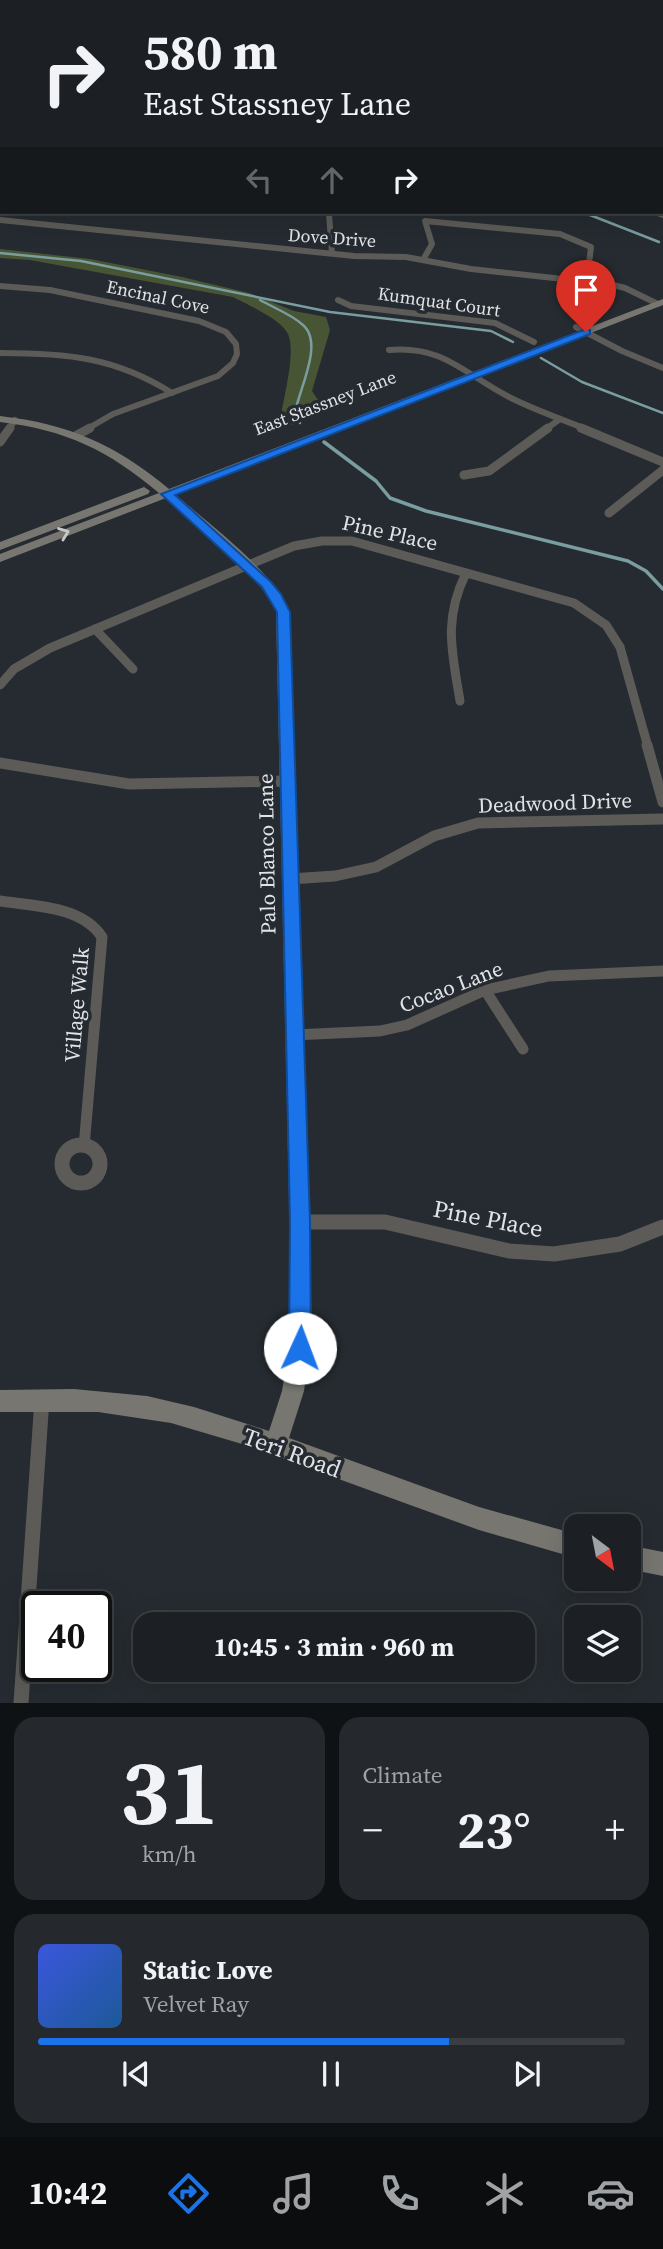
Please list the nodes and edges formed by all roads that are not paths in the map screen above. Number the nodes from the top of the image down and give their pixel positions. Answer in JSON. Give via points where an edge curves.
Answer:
{"nodes":[{"id":1,"x":329,"y":214,"type":"edge"},
{"id":2,"x":0,"y":220,"type":"edge"},
{"id":3,"x":332,"y":253,"type":"junction"},
{"id":4,"x":423,"y":260,"type":"junction"},
{"id":5,"x":587,"y":281,"type":"junction"},
{"id":6,"x":0,"y":286,"type":"edge"},
{"id":7,"x":663,"y":293,"type":"edge"},
{"id":8,"x":338,"y":300,"type":"dead end"},
{"id":9,"x":656,"y":302,"type":"edge"},
{"id":10,"x":581,"y":329,"type":"junction"},
{"id":11,"x":528,"y":349,"type":"junction"},
{"id":12,"x":388,"y":351,"type":"dead end"},
{"id":13,"x":0,"y":354,"type":"edge"},
{"id":14,"x":663,"y":368,"type":"edge"},
{"id":15,"x":469,"y":372,"type":"junction"},
{"id":16,"x":172,"y":393,"type":"junction"},
{"id":17,"x":0,"y":419,"type":"edge"},
{"id":18,"x":560,"y":419,"type":"junction"},
{"id":19,"x":15,"y":420,"type":"junction"},
{"id":20,"x":77,"y":435,"type":"junction"},
{"id":21,"x":0,"y":442,"type":"edge"},
{"id":22,"x":663,"y":462,"type":"edge"},
{"id":23,"x":663,"y":470,"type":"edge"},
{"id":24,"x":464,"y":475,"type":"dead end"},
{"id":25,"x":162,"y":489,"type":"junction"},
{"id":26,"x":609,"y":513,"type":"dead end"},
{"id":27,"x":0,"y":545,"type":"edge"},
{"id":28,"x":0,"y":558,"type":"edge"},
{"id":29,"x":247,"y":565,"type":"junction"},
{"id":30,"x":466,"y":573,"type":"junction"},
{"id":31,"x":95,"y":629,"type":"junction"},
{"id":32,"x":132,"y":669,"type":"dead end"},
{"id":33,"x":0,"y":685,"type":"edge"},
{"id":34,"x":460,"y":701,"type":"dead end"},
{"id":35,"x":0,"y":762,"type":"edge"},
{"id":36,"x":289,"y":781,"type":"junction"},
{"id":37,"x":663,"y":802,"type":"edge"},
{"id":38,"x":663,"y":819,"type":"edge"},
{"id":39,"x":290,"y":879,"type":"junction"},
{"id":40,"x":0,"y":901,"type":"edge"},
{"id":41,"x":663,"y":971,"type":"edge"},
{"id":42,"x":485,"y":990,"type":"junction"},
{"id":43,"x":294,"y":1035,"type":"junction"},
{"id":44,"x":523,"y":1049,"type":"dead end"},
{"id":45,"x":84,"y":1147,"type":"dead end"},
{"id":46,"x":300,"y":1222,"type":"junction"},
{"id":47,"x":663,"y":1227,"type":"edge"},
{"id":48,"x":42,"y":1399,"type":"junction"},
{"id":49,"x":0,"y":1401,"type":"edge"},
{"id":50,"x":275,"y":1446,"type":"junction"},
{"id":51,"x":564,"y":1543,"type":"edge"},
{"id":52,"x":641,"y":1560,"type":"edge"},
{"id":53,"x":663,"y":1564,"type":"edge"},
{"id":54,"x":21,"y":1703,"type":"edge"}],
"edges":[{"from":1,"to":3,"type":"street"},
{"from":2,"to":3,"type":"street","name":"Dove Drive"},
{"from":3,"to":4,"type":"street","name":"Dove Drive"},
{"from":4,"to":5,"type":"street","name":"Dove Drive"},
{"from":4,"to":5,"type":"street","via":[[432,244],[425,221],[560,234],[591,247]]},
{"from":5,"to":9,"type":"street","name":"Dove Drive","via":[[625,288]]},
{"from":6,"to":16,"type":"street","name":"Encinal Cove","via":[[50,290],[199,321],[230,335],[237,349],[230,367],[210,380]]},
{"from":7,"to":9,"type":"street","name":"East Stassney Lane"},
{"from":8,"to":11,"type":"street","name":"Kumquat Court","via":[[351,306],[495,323]]},
{"from":9,"to":10,"type":"street","name":"East Stassney Lane"},
{"from":10,"to":11,"type":"street","name":"East Stassney Lane"},
{"from":10,"to":14,"type":"street"},
{"from":11,"to":15,"type":"street","name":"East Stassney Lane"},
{"from":12,"to":15,"type":"street","via":[[422,349]]},
{"from":13,"to":16,"type":"street","via":[[62,354],[109,361]]},
{"from":15,"to":18,"type":"street","via":[[511,398]]},
{"from":15,"to":25,"type":"street","name":"East Stassney Lane"},
{"from":16,"to":20,"type":"street","name":"Encinal Cove","via":[[104,418]]},
{"from":17,"to":19,"type":"street","name":"Palo Blanco Lane"},
{"from":18,"to":22,"type":"street"},
{"from":18,"to":24,"type":"street","via":[[489,471]]},
{"from":19,"to":20,"type":"street","name":"Palo Blanco Lane"},
{"from":19,"to":21,"type":"street"},
{"from":20,"to":25,"type":"street","name":"Palo Blanco Lane","via":[[124,458]]},
{"from":23,"to":26,"type":"street"},
{"from":25,"to":27,"type":"street","name":"East Stassney Lane"},
{"from":28,"to":25,"type":"street","name":"East Stassney Lane","one_way":true},
{"from":25,"to":29,"type":"street","name":"Palo Blanco Lane"},
{"from":29,"to":30,"type":"street","name":"Pine Place","via":[[294,546],[336,540]]},
{"from":29,"to":31,"type":"street","name":"Pine Place"},
{"from":29,"to":36,"type":"street","name":"Palo Blanco Lane","via":[[275,594],[283,612]]},
{"from":30,"to":34,"type":"street","via":[[449,618]]},
{"from":30,"to":37,"type":"street","name":"Pine Place","via":[[574,604],[612,632]]},
{"from":31,"to":32,"type":"street"},
{"from":31,"to":33,"type":"street","name":"Pine Place","via":[[36,655]]},
{"from":35,"to":36,"type":"street","via":[[129,784]]},
{"from":36,"to":39,"type":"street","name":"Palo Blanco Lane"},
{"from":38,"to":39,"type":"street","name":"Deadwood Drive","via":[[471,824],[434,836],[376,867]]},
{"from":39,"to":43,"type":"street","name":"Palo Blanco Lane"},
{"from":40,"to":45,"type":"street","name":"Village Walk","via":[[78,915],[99,929],[102,947]]},
{"from":41,"to":42,"type":"street","name":"Cocao Lane","via":[[549,976]]},
{"from":42,"to":43,"type":"street","name":"Cocao Lane","via":[[407,1026]]},
{"from":42,"to":44,"type":"street"},
{"from":43,"to":46,"type":"street","name":"Palo Blanco Lane"},
{"from":46,"to":47,"type":"street","name":"Pine Place","via":[[394,1223],[541,1254],[592,1252]]},
{"from":46,"to":50,"type":"street","name":"Palo Blanco Lane","via":[[299,1363]]},
{"from":48,"to":49,"type":"street","name":"Teri Road"},
{"from":48,"to":50,"type":"street","name":"Teri Road","via":[[165,1411]]},
{"from":48,"to":54,"type":"street"},
{"from":50,"to":51,"type":"street","name":"Teri Road","via":[[446,1509]]},
{"from":52,"to":53,"type":"street"}]}
